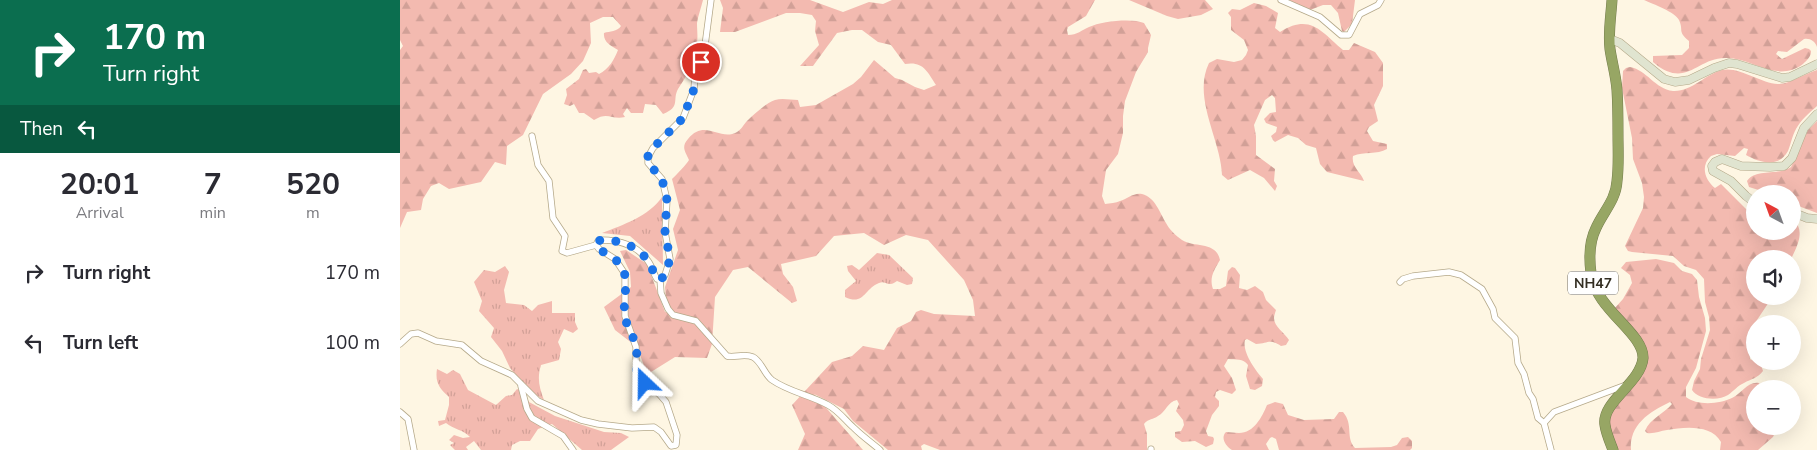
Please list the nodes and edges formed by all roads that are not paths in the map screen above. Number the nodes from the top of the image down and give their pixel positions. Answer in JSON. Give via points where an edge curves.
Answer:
{"nodes":[{"id":1,"x":710,"y":0,"type":"edge"},
{"id":2,"x":1282,"y":0,"type":"edge"},
{"id":3,"x":1381,"y":0,"type":"edge"},
{"id":4,"x":1612,"y":0,"type":"edge"},
{"id":5,"x":1610,"y":40,"type":"junction"},
{"id":6,"x":1817,"y":64,"type":"edge"},
{"id":7,"x":1817,"y":114,"type":"edge"},
{"id":8,"x":532,"y":136,"type":"dead end"},
{"id":9,"x":1746,"y":196,"type":"edge"},
{"id":10,"x":1801,"y":216,"type":"edge"},
{"id":11,"x":1817,"y":219,"type":"edge"},
{"id":12,"x":596,"y":245,"type":"junction"},
{"id":13,"x":660,"y":279,"type":"junction"},
{"id":14,"x":1400,"y":282,"type":"dead end"},
{"id":15,"x":400,"y":344,"type":"edge"},
{"id":16,"x":520,"y":384,"type":"junction"},
{"id":17,"x":1629,"y":385,"type":"junction"},
{"id":18,"x":400,"y":412,"type":"edge"},
{"id":19,"x":1544,"y":423,"type":"junction"},
{"id":20,"x":414,"y":450,"type":"edge"},
{"id":21,"x":573,"y":450,"type":"edge"},
{"id":22,"x":880,"y":450,"type":"edge"},
{"id":23,"x":1551,"y":450,"type":"edge"},
{"id":24,"x":1613,"y":450,"type":"edge"}],
"edges":[{"from":1,"to":13,"type":"street","via":[[704,52],[683,118],[648,156],[648,163],[662,179],[667,200],[665,232],[670,259],[665,275]]},
{"from":2,"to":3,"type":"street","via":[[1320,17],[1341,35],[1349,35],[1360,14]]},
{"from":4,"to":5,"type":"highway","number":"NH47"},
{"from":5,"to":6,"type":"street","via":[[1664,78],[1675,82],[1690,80],[1729,63],[1782,78]]},
{"from":5,"to":17,"type":"highway","number":"NH47","via":[[1618,92],[1618,180],[1610,205],[1593,234],[1590,262],[1598,295],[1641,348],[1642,363]]},
{"from":7,"to":9,"type":"street","via":[[1804,128],[1792,158],[1784,166],[1741,166],[1722,159],[1714,162],[1713,172],[1731,181]]},
{"from":8,"to":12,"type":"street","via":[[538,165],[549,181],[553,218],[565,236],[562,251],[567,253]]},
{"from":10,"to":11,"type":"street"},
{"from":12,"to":13,"type":"street","via":[[598,241],[606,240],[631,246],[646,259]]},
{"from":12,"to":16,"type":"street","via":[[615,259],[625,274],[625,316],[636,347],[636,370],[666,402],[677,435],[676,444],[671,446],[654,427],[598,424],[565,413],[538,401]]},
{"from":13,"to":22,"type":"street","via":[[661,293],[673,315],[696,321],[726,356],[752,356],[772,380],[837,410]]},
{"from":14,"to":19,"type":"street","via":[[1413,276],[1449,272],[1461,274],[1482,289],[1495,318],[1515,338],[1518,363],[1528,393],[1538,418]]},
{"from":15,"to":16,"type":"street","via":[[411,334],[418,333],[462,346],[481,361],[512,375]]},
{"from":16,"to":21,"type":"street","via":[[532,418],[563,436]]},
{"from":17,"to":19,"type":"street","via":[[1554,412]]},
{"from":17,"to":24,"type":"highway","number":"NH47","via":[[1605,418],[1604,425]]},
{"from":18,"to":20,"type":"street","via":[[408,420]]},
{"from":19,"to":23,"type":"street"}]}
